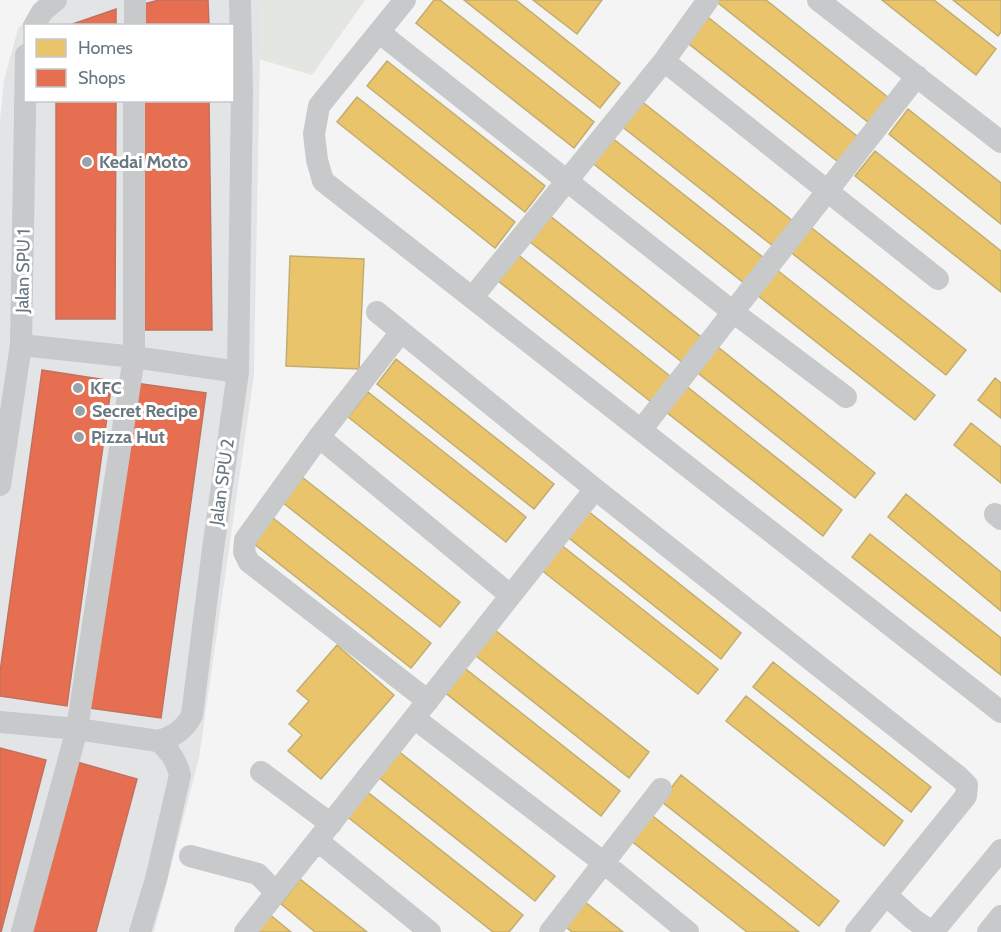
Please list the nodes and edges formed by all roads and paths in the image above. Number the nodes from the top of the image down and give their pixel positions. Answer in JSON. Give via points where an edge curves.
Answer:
{"nodes":[{"id":1,"x":56,"y":0,"type":"edge"},
{"id":2,"x":135,"y":0,"type":"edge"},
{"id":3,"x":240,"y":0,"type":"edge"},
{"id":4,"x":405,"y":0,"type":"edge"},
{"id":5,"x":708,"y":0,"type":"edge"},
{"id":6,"x":818,"y":0,"type":"edge"},
{"id":7,"x":35,"y":24,"type":"edge"},
{"id":8,"x":135,"y":24,"type":"edge"},
{"id":9,"x":380,"y":33,"type":"junction"},
{"id":10,"x":664,"y":62,"type":"junction"},
{"id":11,"x":917,"y":76,"type":"junction"},
{"id":12,"x":25,"y":102,"type":"edge"},
{"id":13,"x":134,"y":102,"type":"edge"},
{"id":14,"x":1001,"y":142,"type":"edge"},
{"id":15,"x":567,"y":180,"type":"junction"},
{"id":16,"x":826,"y":192,"type":"junction"},
{"id":17,"x":938,"y":279,"type":"dead end"},
{"id":18,"x":472,"y":298,"type":"junction"},
{"id":19,"x":377,"y":312,"type":"dead end"},
{"id":20,"x":733,"y":312,"type":"junction"},
{"id":21,"x":401,"y":332,"type":"junction"},
{"id":22,"x":21,"y":345,"type":"junction"},
{"id":23,"x":134,"y":357,"type":"junction"},
{"id":24,"x":238,"y":372,"type":"junction"},
{"id":25,"x":846,"y":397,"type":"dead end"},
{"id":26,"x":641,"y":430,"type":"junction"},
{"id":27,"x":319,"y":437,"type":"junction"},
{"id":28,"x":0,"y":485,"type":"edge"},
{"id":29,"x":595,"y":489,"type":"junction"},
{"id":30,"x":510,"y":595,"type":"junction"},
{"id":31,"x":997,"y":701,"type":"edge"},
{"id":32,"x":421,"y":709,"type":"junction"},
{"id":33,"x":0,"y":722,"type":"edge"},
{"id":34,"x":77,"y":729,"type":"junction"},
{"id":35,"x":159,"y":741,"type":"junction"},
{"id":36,"x":261,"y":772,"type":"dead end"},
{"id":37,"x":661,"y":789,"type":"dead end"},
{"id":38,"x":324,"y":832,"type":"junction"},
{"id":39,"x":1001,"y":850,"type":"edge"},
{"id":40,"x":190,"y":856,"type":"dead end"},
{"id":41,"x":604,"y":863,"type":"junction"},
{"id":42,"x":276,"y":893,"type":"junction"},
{"id":43,"x":885,"y":895,"type":"junction"},
{"id":44,"x":1001,"y":916,"type":"edge"},
{"id":45,"x":22,"y":932,"type":"edge"},
{"id":46,"x":140,"y":932,"type":"edge"},
{"id":47,"x":244,"y":932,"type":"edge"},
{"id":48,"x":430,"y":932,"type":"edge"},
{"id":49,"x":550,"y":932,"type":"edge"},
{"id":50,"x":687,"y":932,"type":"edge"},
{"id":51,"x":856,"y":932,"type":"edge"},
{"id":52,"x":932,"y":932,"type":"edge"},
{"id":53,"x":988,"y":932,"type":"edge"}],
"edges":[{"from":1,"to":7,"type":"street"},
{"from":2,"to":8,"type":"street"},
{"from":3,"to":24,"type":"street","name":"Jalan SPU 2"},
{"from":4,"to":9,"type":"street"},
{"from":5,"to":10,"type":"street"},
{"from":6,"to":11,"type":"street"},
{"from":9,"to":15,"type":"street"},
{"from":9,"to":18,"type":"street","via":[[319,106],[314,134],[323,181]]},
{"from":10,"to":15,"type":"street"},
{"from":10,"to":16,"type":"street"},
{"from":11,"to":14,"type":"street"},
{"from":11,"to":16,"type":"street"},
{"from":12,"to":22,"type":"street","name":"Jalan SPU 1"},
{"from":13,"to":23,"type":"street"},
{"from":15,"to":18,"type":"street"},
{"from":15,"to":20,"type":"street"},
{"from":16,"to":17,"type":"street"},
{"from":16,"to":20,"type":"street"},
{"from":18,"to":26,"type":"street"},
{"from":19,"to":21,"type":"street"},
{"from":20,"to":25,"type":"street"},
{"from":20,"to":26,"type":"street"},
{"from":21,"to":27,"type":"street","name":"Jalan SPU 2"},
{"from":21,"to":29,"type":"street"},
{"from":22,"to":23,"type":"street"},
{"from":22,"to":28,"type":"street","name":"Jalan SPU 1"},
{"from":23,"to":24,"type":"street"},
{"from":23,"to":34,"type":"street"},
{"from":24,"to":35,"type":"street","name":"Jalan SPU 2","via":[[192,715],[188,724]]},
{"from":26,"to":31,"type":"street"},
{"from":27,"to":30,"type":"street"},
{"from":27,"to":32,"type":"street","name":"Jalan SPU 2","via":[[245,540],[244,552],[249,562]]},
{"from":29,"to":30,"type":"street"},
{"from":29,"to":43,"type":"street","via":[[967,785],[966,796]]},
{"from":30,"to":32,"type":"street"},
{"from":32,"to":38,"type":"street"},
{"from":32,"to":41,"type":"street"},
{"from":33,"to":34,"type":"street"},
{"from":34,"to":35,"type":"street"},
{"from":34,"to":45,"type":"street"},
{"from":35,"to":46,"type":"street","via":[[168,749],[180,775]]},
{"from":36,"to":38,"type":"street"},
{"from":37,"to":41,"type":"street"},
{"from":38,"to":42,"type":"street"},
{"from":38,"to":48,"type":"street"},
{"from":39,"to":52,"type":"street"},
{"from":40,"to":42,"type":"street","via":[[258,874]]},
{"from":41,"to":49,"type":"street"},
{"from":41,"to":50,"type":"street"},
{"from":42,"to":47,"type":"street"},
{"from":43,"to":51,"type":"street"},
{"from":43,"to":52,"type":"street"},
{"from":44,"to":53,"type":"street"}]}
